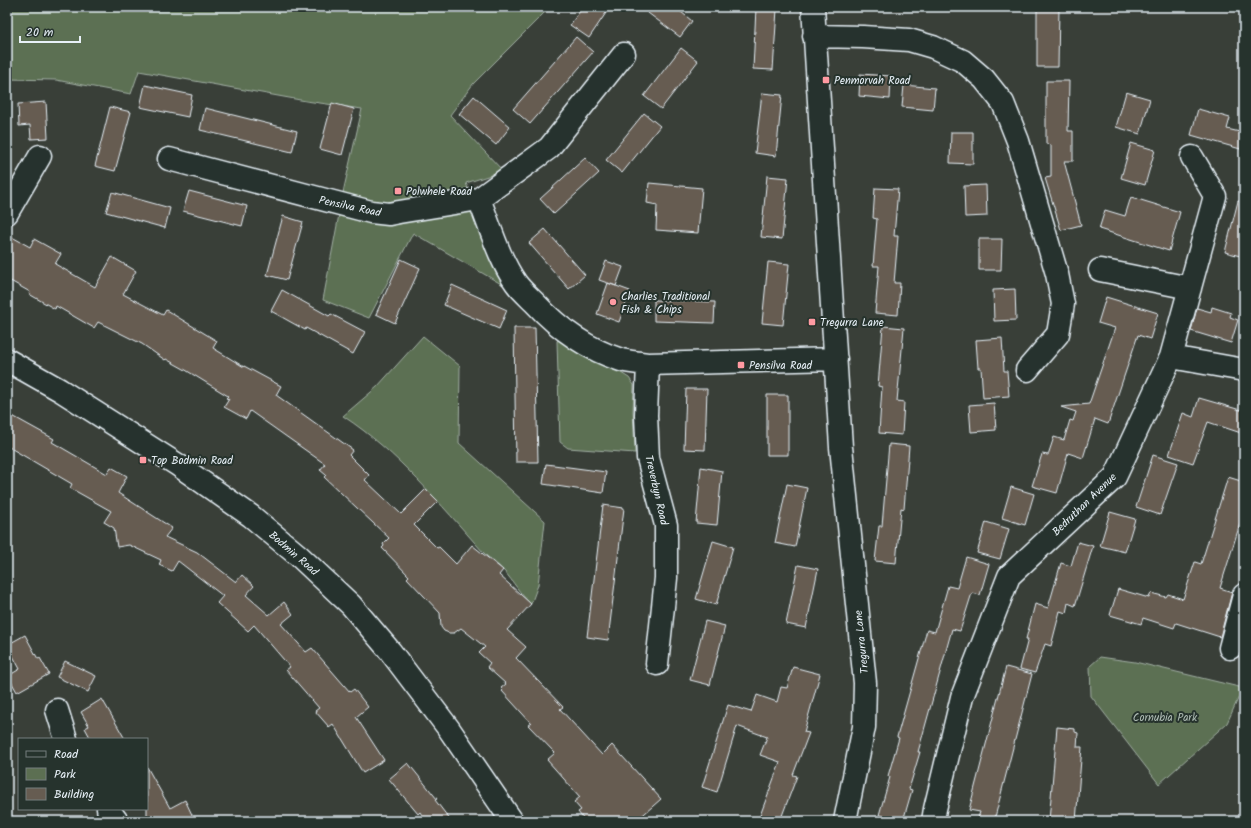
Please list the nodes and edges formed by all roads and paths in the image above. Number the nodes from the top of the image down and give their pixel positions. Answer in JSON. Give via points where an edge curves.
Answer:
{"nodes":[{"id":1,"x":813,"y":7,"type":"edge"},
{"id":2,"x":814,"y":36,"type":"junction"},
{"id":3,"x":624,"y":54,"type":"dead end"},
{"id":4,"x":40,"y":156,"type":"dead end"},
{"id":5,"x":1192,"y":157,"type":"dead end"},
{"id":6,"x":169,"y":159,"type":"dead end"},
{"id":7,"x":479,"y":199,"type":"junction"},
{"id":8,"x":10,"y":201,"type":"edge"},
{"id":9,"x":1100,"y":270,"type":"dead end"},
{"id":10,"x":1190,"y":288,"type":"junction"},
{"id":11,"x":1171,"y":357,"type":"junction"},
{"id":12,"x":836,"y":359,"type":"junction"},
{"id":13,"x":7,"y":360,"type":"edge"},
{"id":14,"x":648,"y":364,"type":"junction"},
{"id":15,"x":1026,"y":370,"type":"dead end"},
{"id":16,"x":1244,"y":370,"type":"edge"},
{"id":17,"x":1244,"y":595,"type":"edge"},
{"id":18,"x":1230,"y":648,"type":"dead end"},
{"id":19,"x":657,"y":664,"type":"dead end"},
{"id":20,"x":57,"y":710,"type":"dead end"},
{"id":21,"x":66,"y":738,"type":"edge"},
{"id":22,"x":109,"y":810,"type":"edge"},
{"id":23,"x":116,"y":821,"type":"edge"},
{"id":24,"x":512,"y":821,"type":"edge"},
{"id":25,"x":845,"y":821,"type":"edge"},
{"id":26,"x":933,"y":821,"type":"edge"}],
"edges":[{"from":1,"to":2,"type":"street","name":"Tregurra Lane"},
{"from":2,"to":12,"type":"street","name":"Tregurra Lane"},
{"from":2,"to":15,"type":"street","via":[[863,36],[909,40],[933,47],[963,61],[984,79],[1003,103],[1018,141],[1057,274],[1063,304],[1058,334]]},
{"from":3,"to":7,"type":"street","via":[[549,148]]},
{"from":4,"to":8,"type":"street"},
{"from":5,"to":10,"type":"street","name":"Bedruthan Avenue","via":[[1214,196]]},
{"from":6,"to":7,"type":"street","name":"Pensilva Road","via":[[371,212],[394,213]]},
{"from":7,"to":14,"type":"street","via":[[503,259],[516,283],[544,313],[560,327],[599,352],[622,360]]},
{"from":9,"to":10,"type":"street"},
{"from":10,"to":11,"type":"street","name":"Bedruthan Avenue"},
{"from":11,"to":16,"type":"street"},
{"from":11,"to":26,"type":"street","name":"Bedruthan Avenue","via":[[1115,477],[1009,576],[962,697]]},
{"from":12,"to":14,"type":"street"},
{"from":12,"to":25,"type":"street","name":"Tregurra Lane","via":[[841,447],[865,683],[864,727]]},
{"from":13,"to":24,"type":"street","name":"Bodmin Road","via":[[60,390],[202,482],[251,516],[299,556],[351,605],[390,651],[449,729]]},
{"from":14,"to":19,"type":"street","name":"Treverbyn Road","via":[[648,458],[666,525],[666,578]]},
{"from":17,"to":18,"type":"street"},
{"from":20,"to":21,"type":"street"},
{"from":22,"to":23,"type":"street"}]}
